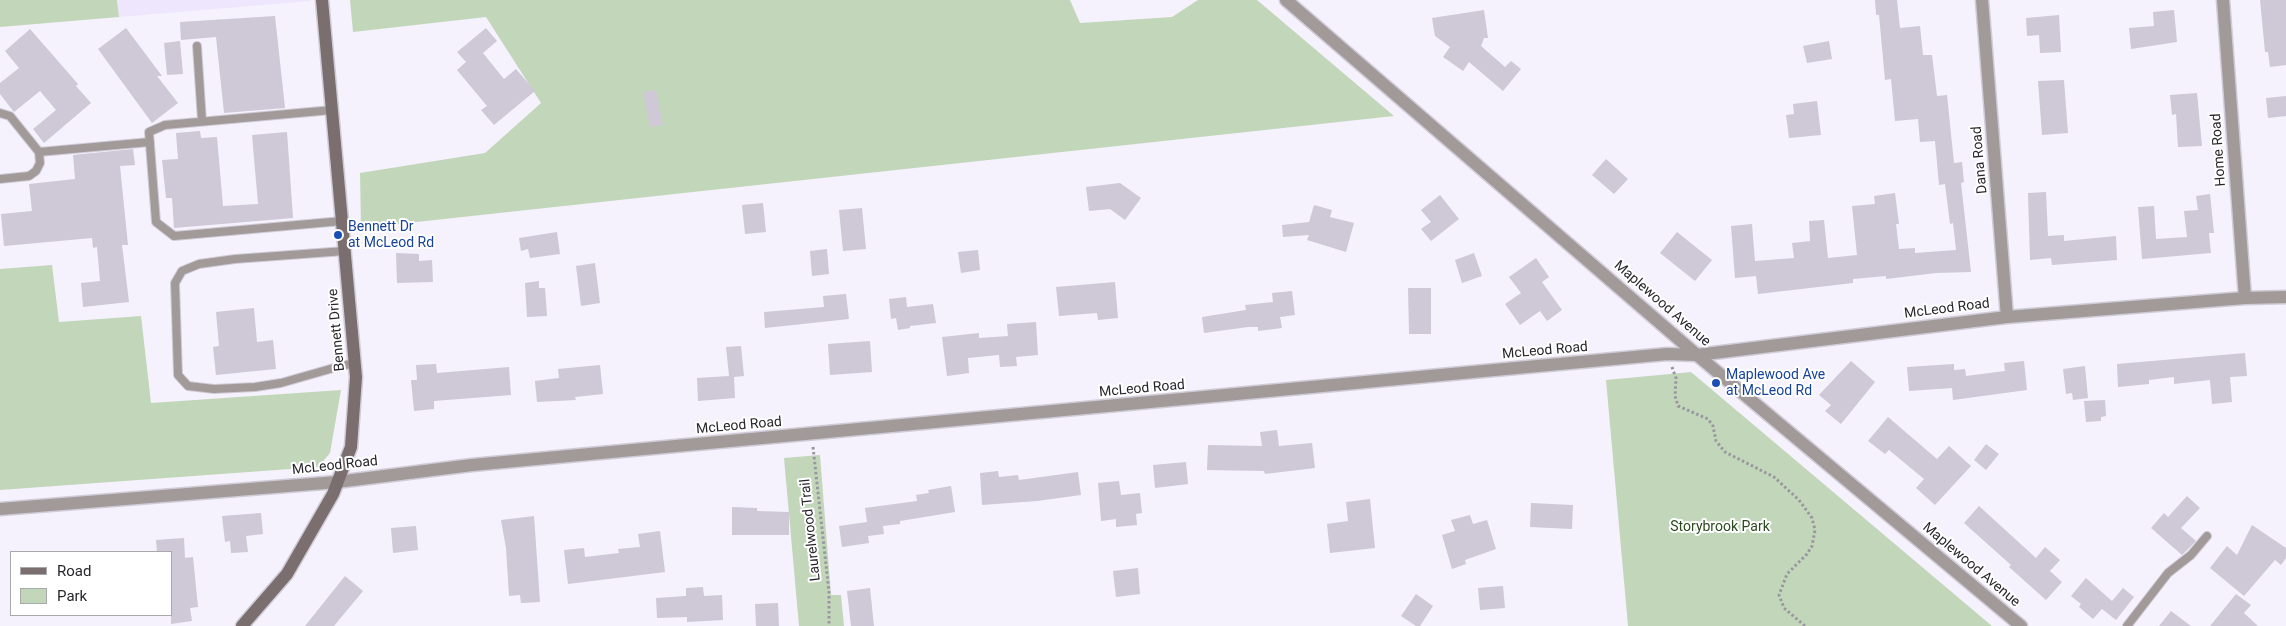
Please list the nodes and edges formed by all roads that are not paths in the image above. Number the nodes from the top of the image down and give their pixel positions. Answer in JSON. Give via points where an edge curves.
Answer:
{"nodes":[{"id":1,"x":322,"y":0,"type":"edge"},
{"id":2,"x":1286,"y":0,"type":"edge"},
{"id":3,"x":1982,"y":0,"type":"edge"},
{"id":4,"x":2224,"y":0,"type":"edge"},
{"id":5,"x":196,"y":46,"type":"dead end"},
{"id":6,"x":332,"y":110,"type":"junction"},
{"id":7,"x":0,"y":113,"type":"edge"},
{"id":8,"x":202,"y":121,"type":"junction"},
{"id":9,"x":150,"y":142,"type":"junction"},
{"id":10,"x":39,"y":152,"type":"junction"},
{"id":11,"x":0,"y":179,"type":"edge"},
{"id":12,"x":342,"y":222,"type":"junction"},
{"id":13,"x":345,"y":252,"type":"junction"},
{"id":14,"x":2286,"y":297,"type":"edge"},
{"id":15,"x":2245,"y":298,"type":"junction"},
{"id":16,"x":2007,"y":317,"type":"junction"},
{"id":17,"x":1697,"y":355,"type":"junction"},
{"id":18,"x":355,"y":364,"type":"junction"},
{"id":19,"x":337,"y":482,"type":"junction"},
{"id":20,"x":0,"y":509,"type":"edge"},
{"id":21,"x":2207,"y":536,"type":"dead end"},
{"id":22,"x":242,"y":626,"type":"edge"},
{"id":23,"x":2021,"y":626,"type":"edge"},
{"id":24,"x":2128,"y":626,"type":"edge"}],
"edges":[{"from":1,"to":6,"type":"main road","name":"Bennett Drive"},
{"from":2,"to":17,"type":"street","name":"Maplewood Avenue"},
{"from":3,"to":16,"type":"street","name":"Dana Road"},
{"from":4,"to":15,"type":"street","name":"Home Road"},
{"from":5,"to":8,"type":"lane"},
{"from":6,"to":8,"type":"lane"},
{"from":6,"to":12,"type":"main road","name":"Bennett Drive"},
{"from":7,"to":10,"type":"lane","via":[[10,116]]},
{"from":8,"to":9,"type":"lane","via":[[165,125],[149,132]]},
{"from":9,"to":10,"type":"lane"},
{"from":9,"to":12,"type":"lane","via":[[156,222],[174,236]]},
{"from":10,"to":11,"type":"lane","via":[[40,163],[29,176]]},
{"from":12,"to":13,"type":"main road","name":"Bennett Drive"},
{"from":13,"to":18,"type":"main road","name":"Bennett Drive"},
{"from":13,"to":18,"type":"lane","via":[[235,259],[198,264],[182,271],[175,283],[178,375],[188,386],[214,389],[255,387]]},
{"from":14,"to":15,"type":"street","name":"McLeod Road"},
{"from":15,"to":16,"type":"street","name":"McLeod Road"},
{"from":16,"to":17,"type":"street","name":"McLeod Road"},
{"from":17,"to":19,"type":"street","name":"McLeod Road","via":[[1668,354],[819,432],[472,465]]},
{"from":17,"to":23,"type":"street","name":"Maplewood Avenue"},
{"from":18,"to":19,"type":"main road","name":"Bennett Drive","via":[[351,448]]},
{"from":19,"to":20,"type":"street","name":"McLeod Road"},
{"from":19,"to":22,"type":"main road","name":"Bennett Drive","via":[[287,574]]},
{"from":21,"to":24,"type":"lane","via":[[2191,555],[2168,573]]}]}
